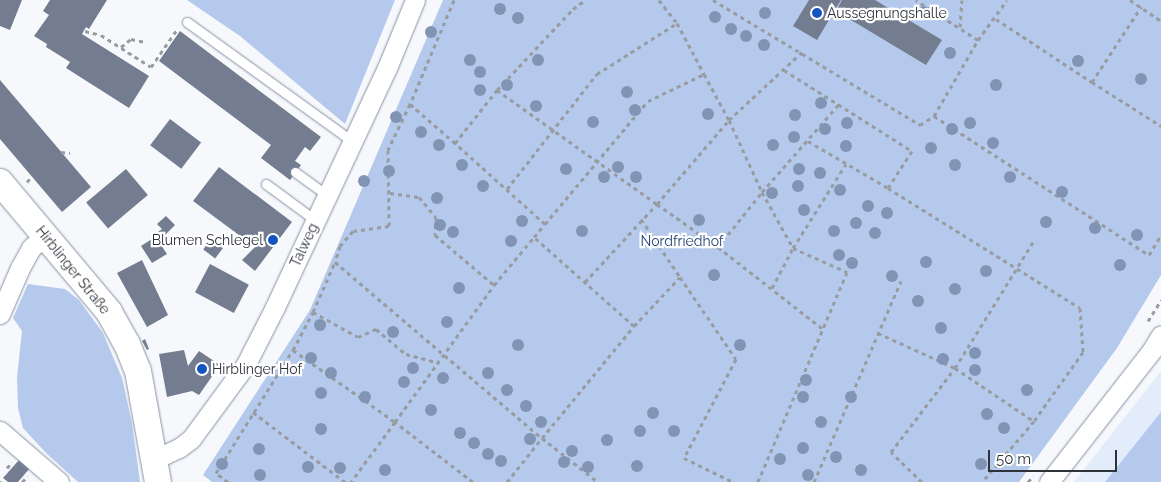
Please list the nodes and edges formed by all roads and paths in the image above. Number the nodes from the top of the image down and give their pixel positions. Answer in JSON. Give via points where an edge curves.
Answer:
{"nodes":[{"id":1,"x":415,"y":0,"type":"edge"},
{"id":2,"x":454,"y":0,"type":"edge"},
{"id":3,"x":585,"y":0,"type":"edge"},
{"id":4,"x":659,"y":0,"type":"edge"},
{"id":5,"x":713,"y":0,"type":"edge"},
{"id":6,"x":916,"y":0,"type":"edge"},
{"id":7,"x":962,"y":0,"type":"edge"},
{"id":8,"x":1007,"y":0,"type":"edge"},
{"id":9,"x":1130,"y":0,"type":"edge"},
{"id":10,"x":1140,"y":7,"type":"junction"},
{"id":11,"x":996,"y":19,"type":"junction"},
{"id":12,"x":1161,"y":21,"type":"edge"},
{"id":13,"x":187,"y":22,"type":"dead end"},
{"id":14,"x":677,"y":23,"type":"junction"},
{"id":15,"x":179,"y":27,"type":"dead end"},
{"id":16,"x":960,"y":27,"type":"junction"},
{"id":17,"x":85,"y":31,"type":"dead end"},
{"id":18,"x":978,"y":40,"type":"junction"},
{"id":19,"x":145,"y":42,"type":"dead end"},
{"id":20,"x":121,"y":47,"type":"junction"},
{"id":21,"x":802,"y":52,"type":"junction"},
{"id":22,"x":784,"y":70,"type":"junction"},
{"id":23,"x":704,"y":74,"type":"junction"},
{"id":24,"x":1092,"y":82,"type":"junction"},
{"id":25,"x":497,"y":90,"type":"junction"},
{"id":26,"x":410,"y":104,"type":"junction"},
{"id":27,"x":839,"y":104,"type":"junction"},
{"id":28,"x":934,"y":116,"type":"junction"},
{"id":29,"x":729,"y":120,"type":"junction"},
{"id":30,"x":1161,"y":126,"type":"edge"},
{"id":31,"x":552,"y":130,"type":"junction"},
{"id":32,"x":808,"y":141,"type":"junction"},
{"id":33,"x":352,"y":142,"type":"junction"},
{"id":34,"x":455,"y":143,"type":"junction"},
{"id":35,"x":61,"y":152,"type":"dead end"},
{"id":36,"x":70,"y":153,"type":"dead end"},
{"id":37,"x":596,"y":162,"type":"junction"},
{"id":38,"x":846,"y":164,"type":"junction"},
{"id":39,"x":295,"y":172,"type":"dead end"},
{"id":40,"x":0,"y":182,"type":"edge"},
{"id":41,"x":266,"y":184,"type":"dead end"},
{"id":42,"x":888,"y":188,"type":"junction"},
{"id":43,"x":507,"y":189,"type":"junction"},
{"id":44,"x":762,"y":192,"type":"junction"},
{"id":45,"x":390,"y":193,"type":"junction"},
{"id":46,"x":327,"y":195,"type":"junction"},
{"id":47,"x":657,"y":204,"type":"junction"},
{"id":48,"x":641,"y":219,"type":"junction"},
{"id":49,"x":315,"y":220,"type":"junction"},
{"id":50,"x":545,"y":224,"type":"junction"},
{"id":51,"x":1161,"y":235,"type":"edge"},
{"id":52,"x":45,"y":236,"type":"junction"},
{"id":53,"x":534,"y":237,"type":"junction"},
{"id":54,"x":1033,"y":242,"type":"dead end"},
{"id":55,"x":718,"y":247,"type":"junction"},
{"id":56,"x":793,"y":248,"type":"junction"},
{"id":57,"x":335,"y":262,"type":"junction"},
{"id":58,"x":1015,"y":269,"type":"junction"},
{"id":59,"x":680,"y":277,"type":"junction"},
{"id":60,"x":902,"y":281,"type":"dead end"},
{"id":61,"x":585,"y":282,"type":"junction"},
{"id":62,"x":494,"y":285,"type":"junction"},
{"id":63,"x":772,"y":288,"type":"junction"},
{"id":64,"x":313,"y":312,"type":"junction"},
{"id":65,"x":0,"y":314,"type":"edge"},
{"id":66,"x":634,"y":326,"type":"junction"},
{"id":67,"x":823,"y":329,"type":"junction"},
{"id":68,"x":878,"y":333,"type":"junction"},
{"id":69,"x":1161,"y":335,"type":"edge"},
{"id":70,"x":293,"y":350,"type":"junction"},
{"id":71,"x":445,"y":353,"type":"junction"},
{"id":72,"x":439,"y":363,"type":"junction"},
{"id":73,"x":955,"y":368,"type":"junction"},
{"id":74,"x":253,"y":412,"type":"junction"},
{"id":75,"x":395,"y":422,"type":"junction"},
{"id":76,"x":1034,"y":422,"type":"junction"},
{"id":77,"x":0,"y":431,"type":"edge"},
{"id":78,"x":542,"y":438,"type":"junction"},
{"id":79,"x":156,"y":471,"type":"edge"},
{"id":80,"x":59,"y":482,"type":"edge"},
{"id":81,"x":228,"y":482,"type":"edge"},
{"id":82,"x":345,"y":482,"type":"edge"},
{"id":83,"x":351,"y":482,"type":"edge"},
{"id":84,"x":474,"y":482,"type":"edge"},
{"id":85,"x":507,"y":482,"type":"edge"},
{"id":86,"x":598,"y":482,"type":"edge"},
{"id":87,"x":733,"y":482,"type":"edge"},
{"id":88,"x":758,"y":482,"type":"edge"},
{"id":89,"x":814,"y":482,"type":"edge"},
{"id":90,"x":922,"y":482,"type":"edge"},
{"id":91,"x":982,"y":482,"type":"edge"},
{"id":92,"x":1049,"y":482,"type":"edge"}],
"edges":[{"from":1,"to":33,"type":"street","name":"Talweg"},
{"from":2,"to":26,"type":"path"},
{"from":3,"to":25,"type":"path"},
{"from":4,"to":14,"type":"path"},
{"from":5,"to":21,"type":"path"},
{"from":6,"to":16,"type":"path"},
{"from":7,"to":16,"type":"path"},
{"from":8,"to":11,"type":"path"},
{"from":9,"to":10,"type":"path"},
{"from":10,"to":12,"type":"path"},
{"from":10,"to":24,"type":"path"},
{"from":11,"to":18,"type":"path"},
{"from":11,"to":24,"type":"path"},
{"from":13,"to":33,"type":"lane"},
{"from":14,"to":23,"type":"path"},
{"from":14,"to":31,"type":"path","via":[[597,74]]},
{"from":15,"to":20,"type":"path","via":[[151,67]]},
{"from":16,"to":18,"type":"path"},
{"from":17,"to":20,"type":"path","via":[[101,35]]},
{"from":18,"to":28,"type":"path"},
{"from":19,"to":20,"type":"path","via":[[131,39]]},
{"from":21,"to":22,"type":"path"},
{"from":21,"to":28,"type":"path","via":[[920,125]]},
{"from":22,"to":27,"type":"path"},
{"from":22,"to":29,"type":"path"},
{"from":23,"to":29,"type":"path"},
{"from":23,"to":37,"type":"path","via":[[648,101]]},
{"from":24,"to":30,"type":"path"},
{"from":25,"to":31,"type":"path"},
{"from":25,"to":34,"type":"path"},
{"from":26,"to":34,"type":"path"},
{"from":26,"to":45,"type":"path","via":[[388,150]]},
{"from":27,"to":32,"type":"path"},
{"from":27,"to":42,"type":"path","via":[[912,151]]},
{"from":28,"to":51,"type":"path","via":[[1149,255]]},
{"from":29,"to":44,"type":"path"},
{"from":29,"to":47,"type":"path"},
{"from":31,"to":37,"type":"path"},
{"from":31,"to":43,"type":"path"},
{"from":32,"to":38,"type":"path"},
{"from":32,"to":44,"type":"path"},
{"from":33,"to":46,"type":"street","name":"Talweg"},
{"from":34,"to":43,"type":"path"},
{"from":35,"to":36,"type":"path"},
{"from":37,"to":47,"type":"path"},
{"from":37,"to":50,"type":"path"},
{"from":38,"to":42,"type":"path"},
{"from":38,"to":56,"type":"path"},
{"from":39,"to":46,"type":"lane"},
{"from":40,"to":52,"type":"main road","name":"Hirblinger Straße"},
{"from":41,"to":49,"type":"lane"},
{"from":42,"to":58,"type":"path"},
{"from":43,"to":50,"type":"path"},
{"from":44,"to":55,"type":"path"},
{"from":44,"to":56,"type":"path"},
{"from":45,"to":57,"type":"path","via":[[389,226],[353,231],[340,246]]},
{"from":45,"to":62,"type":"path","via":[[419,197],[436,217],[435,235]]},
{"from":46,"to":49,"type":"street","name":"Talweg"},
{"from":47,"to":48,"type":"path"},
{"from":47,"to":55,"type":"path"},
{"from":48,"to":59,"type":"path"},
{"from":48,"to":61,"type":"path"},
{"from":49,"to":79,"type":"street","name":"Talweg","via":[[246,364],[191,439]]},
{"from":50,"to":53,"type":"path"},
{"from":52,"to":65,"type":"street","via":[[31,248]]},
{"from":52,"to":79,"type":"main road","name":"Hirblinger Straße","via":[[109,312],[127,344],[138,371]]},
{"from":53,"to":61,"type":"path"},
{"from":53,"to":62,"type":"path"},
{"from":54,"to":58,"type":"path"},
{"from":55,"to":63,"type":"path"},
{"from":56,"to":63,"type":"path"},
{"from":56,"to":67,"type":"path","via":[[847,272]]},
{"from":57,"to":64,"type":"path"},
{"from":57,"to":71,"type":"path"},
{"from":58,"to":73,"type":"path"},
{"from":58,"to":76,"type":"path","via":[[1080,308],[1083,352]]},
{"from":59,"to":66,"type":"path"},
{"from":59,"to":87,"type":"path","via":[[736,359],[684,458]]},
{"from":60,"to":68,"type":"path"},
{"from":61,"to":66,"type":"path"},
{"from":62,"to":71,"type":"path"},
{"from":63,"to":67,"type":"path"},
{"from":64,"to":70,"type":"path"},
{"from":64,"to":72,"type":"path","via":[[358,337],[376,329],[406,354]]},
{"from":66,"to":78,"type":"path"},
{"from":67,"to":88,"type":"path"},
{"from":68,"to":73,"type":"path"},
{"from":68,"to":89,"type":"path"},
{"from":69,"to":92,"type":"street"},
{"from":70,"to":74,"type":"path"},
{"from":70,"to":75,"type":"path"},
{"from":71,"to":72,"type":"path"},
{"from":71,"to":78,"type":"path"},
{"from":72,"to":75,"type":"path"},
{"from":73,"to":76,"type":"path"},
{"from":73,"to":90,"type":"path","via":[[890,452]]},
{"from":74,"to":81,"type":"path","via":[[216,473]]},
{"from":74,"to":82,"type":"path"},
{"from":75,"to":83,"type":"path"},
{"from":75,"to":84,"type":"path"},
{"from":76,"to":91,"type":"path"},
{"from":77,"to":80,"type":"street"},
{"from":78,"to":85,"type":"path"},
{"from":78,"to":86,"type":"path"}]}
